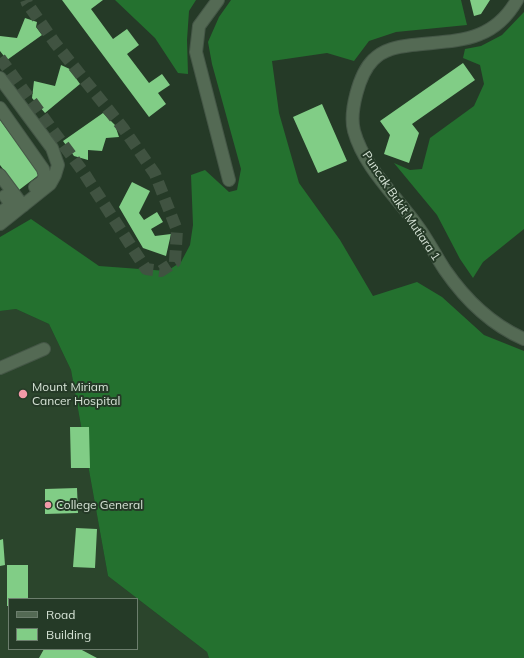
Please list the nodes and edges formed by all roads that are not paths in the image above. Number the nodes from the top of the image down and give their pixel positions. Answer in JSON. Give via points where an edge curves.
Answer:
{"nodes":[{"id":1,"x":218,"y":0,"type":"edge"},
{"id":2,"x":517,"y":0,"type":"edge"},
{"id":3,"x":0,"y":78,"type":"edge"},
{"id":4,"x":0,"y":108,"type":"edge"},
{"id":5,"x":0,"y":175,"type":"edge"},
{"id":6,"x":229,"y":180,"type":"dead end"},
{"id":7,"x":0,"y":188,"type":"edge"},
{"id":8,"x":20,"y":203,"type":"junction"},
{"id":9,"x":0,"y":213,"type":"edge"},
{"id":10,"x":0,"y":224,"type":"edge"},
{"id":11,"x":524,"y":339,"type":"edge"},
{"id":12,"x":44,"y":349,"type":"dead end"},
{"id":13,"x":0,"y":368,"type":"edge"}],
"edges":[{"from":1,"to":6,"type":"street","via":[[199,26],[196,52]]},
{"from":2,"to":11,"type":"street","name":"Puncak Bukit Mutiara 1","via":[[504,18],[481,35],[468,39],[396,47],[382,52],[365,71],[355,99],[353,120],[356,135],[367,159],[417,225],[445,270],[488,318]]},
{"from":3,"to":8,"type":"street","via":[[52,148],[58,165],[50,184]]},
{"from":4,"to":8,"type":"street","via":[[43,169],[45,176]]},
{"from":5,"to":8,"type":"street"},
{"from":7,"to":9,"type":"street","via":[[11,205]]},
{"from":8,"to":10,"type":"street"},
{"from":12,"to":13,"type":"street"}]}
